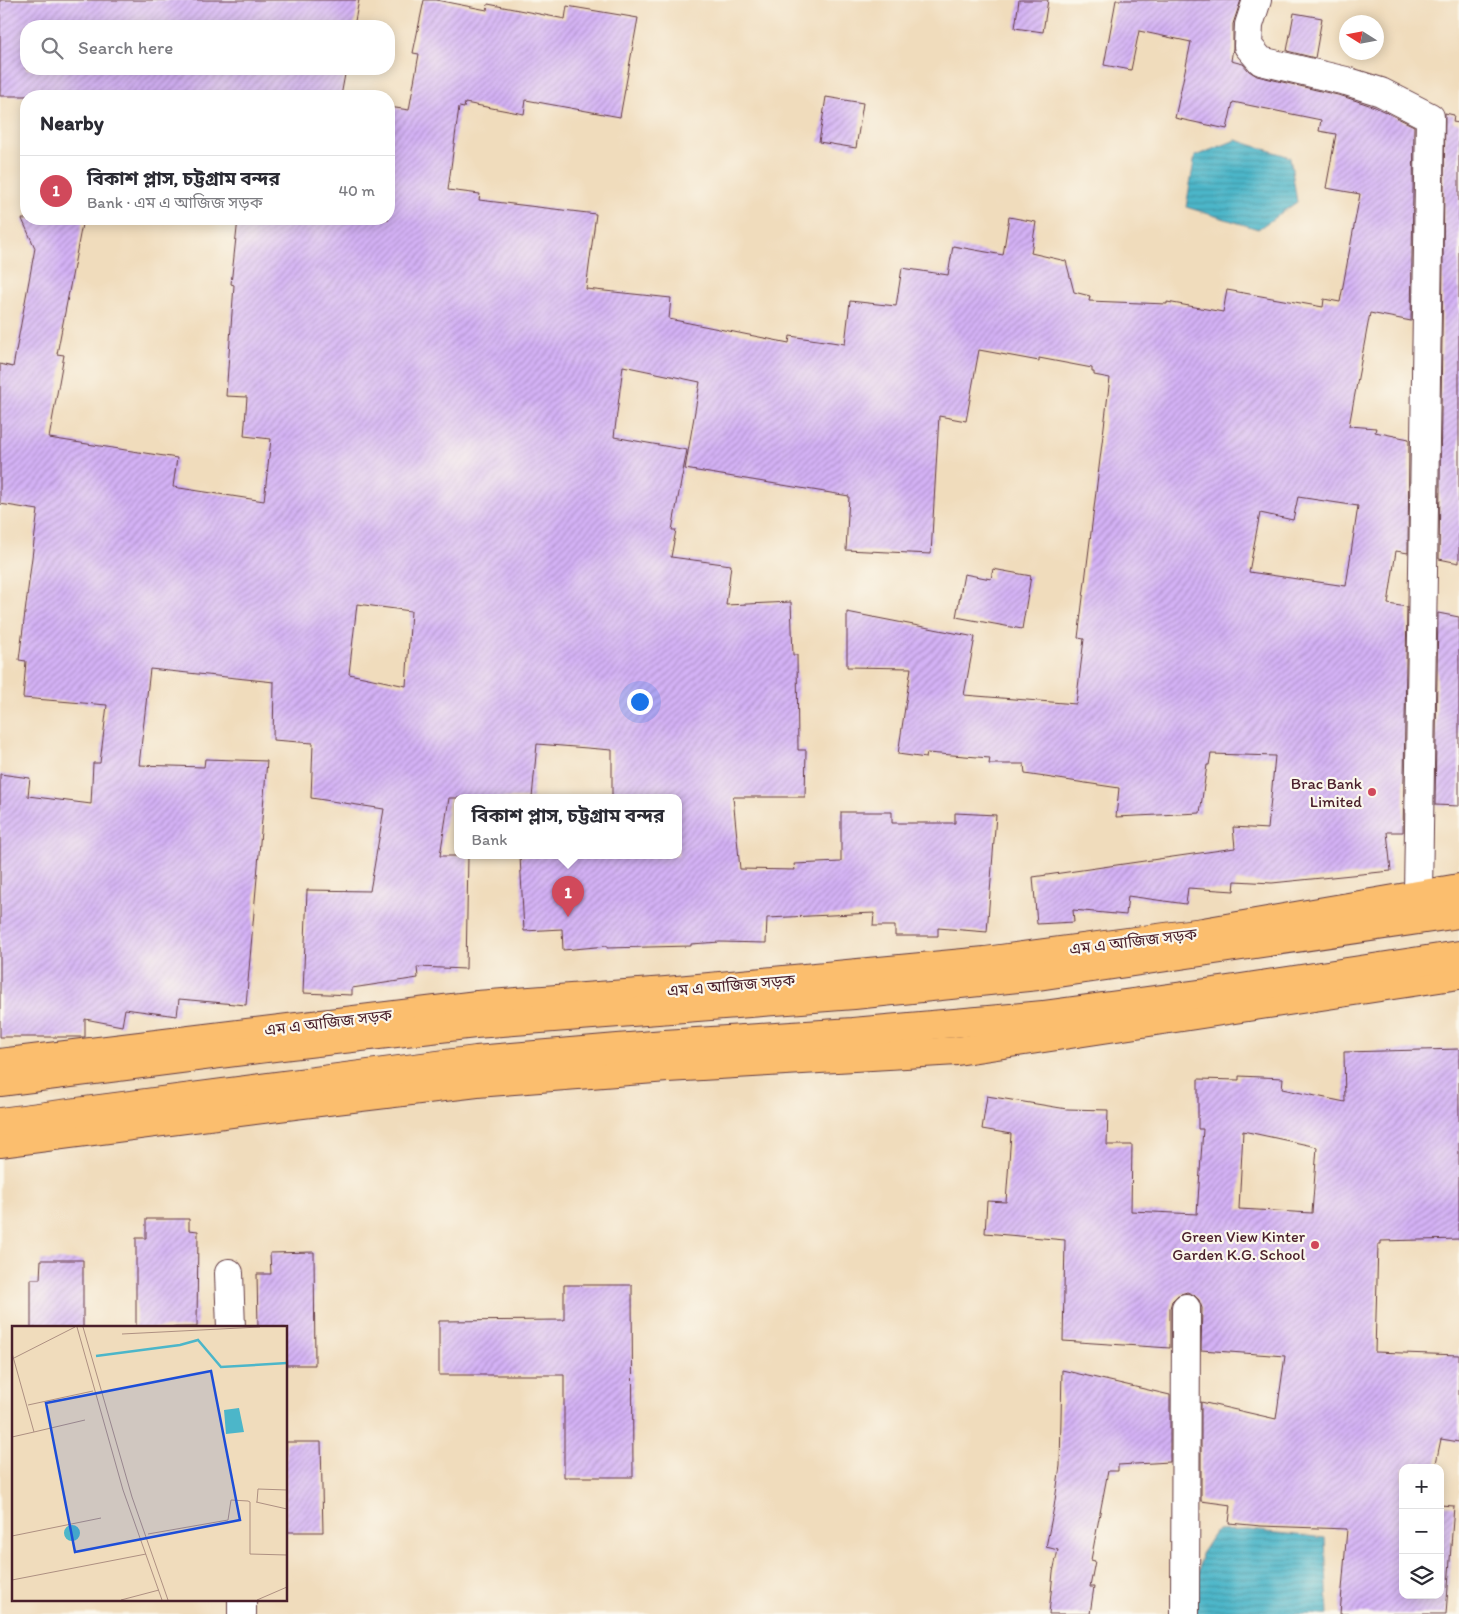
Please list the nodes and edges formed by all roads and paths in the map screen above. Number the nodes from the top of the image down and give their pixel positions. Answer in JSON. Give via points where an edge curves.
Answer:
{"nodes":[{"id":1,"x":1257,"y":0,"type":"edge"},
{"id":2,"x":1459,"y":888,"type":"edge"},
{"id":3,"x":1418,"y":894,"type":"junction"},
{"id":4,"x":1459,"y":914,"type":"edge"},
{"id":5,"x":1459,"y":955,"type":"edge"},
{"id":6,"x":1459,"y":975,"type":"edge"},
{"id":7,"x":0,"y":1063,"type":"edge"},
{"id":8,"x":0,"y":1082,"type":"edge"},
{"id":9,"x":0,"y":1122,"type":"edge"},
{"id":10,"x":0,"y":1143,"type":"edge"},
{"id":11,"x":228,"y":1273,"type":"dead end"},
{"id":12,"x":1186,"y":1308,"type":"dead end"},
{"id":13,"x":231,"y":1326,"type":"edge"},
{"id":14,"x":1185,"y":1614,"type":"edge"}],
"edges":[{"from":1,"to":3,"type":"street","via":[[1248,25],[1248,46],[1261,61],[1381,92],[1430,117]]},
{"from":2,"to":3,"type":"main road","name":"এম এ আজিজ সড়ক"},
{"from":3,"to":7,"type":"main road","name":"এম এ আজিজ সড়ক","via":[[1203,932],[985,961],[666,991],[477,1004]]},
{"from":4,"to":8,"type":"main road","via":[[1038,976],[854,995],[475,1024]]},
{"from":5,"to":9,"type":"main road","via":[[1043,1015],[476,1060]]},
{"from":6,"to":10,"type":"main road","via":[[958,1051],[477,1083]]},
{"from":11,"to":13,"type":"street"},
{"from":12,"to":14,"type":"street"}]}
